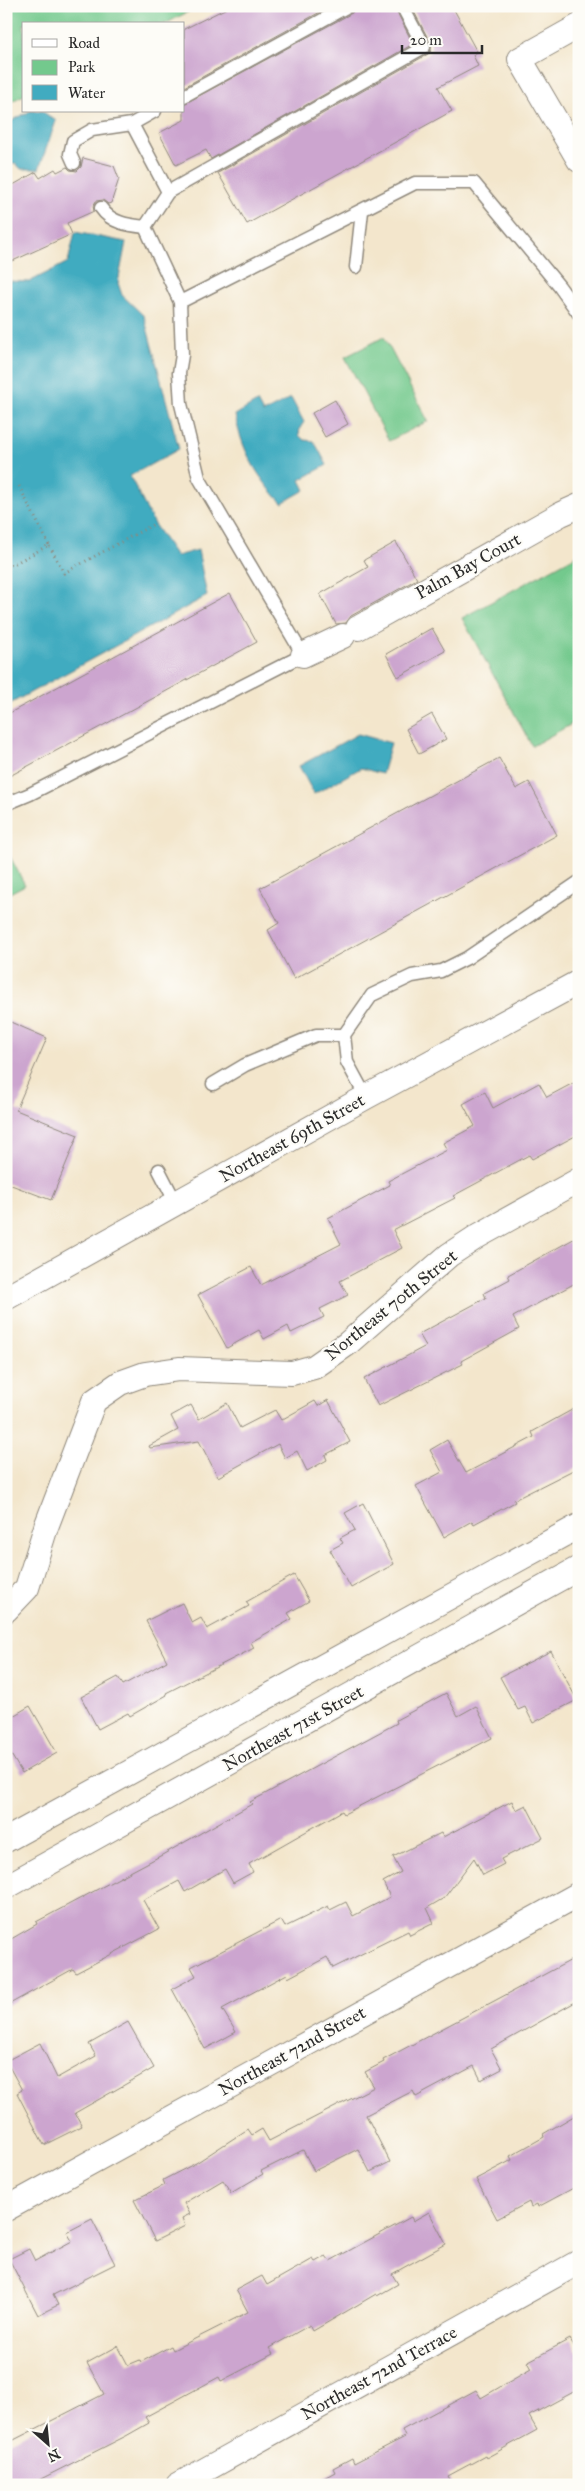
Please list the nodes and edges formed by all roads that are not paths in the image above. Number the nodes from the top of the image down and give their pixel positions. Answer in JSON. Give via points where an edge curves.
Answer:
{"nodes":[{"id":1,"x":348,"y":6,"type":"edge"},
{"id":2,"x":402,"y":6,"type":"edge"},
{"id":3,"x":579,"y":26,"type":"edge"},
{"id":4,"x":185,"y":95,"type":"edge"},
{"id":5,"x":153,"y":112,"type":"edge"},
{"id":6,"x":132,"y":124,"type":"junction"},
{"id":7,"x":579,"y":160,"type":"edge"},
{"id":8,"x":74,"y":163,"type":"dead end"},
{"id":9,"x":168,"y":192,"type":"junction"},
{"id":10,"x":101,"y":208,"type":"dead end"},
{"id":11,"x":362,"y":211,"type":"junction"},
{"id":12,"x":145,"y":227,"type":"junction"},
{"id":13,"x":356,"y":267,"type":"dead end"},
{"id":14,"x":180,"y":302,"type":"junction"},
{"id":15,"x":579,"y":314,"type":"edge"},
{"id":16,"x":579,"y":506,"type":"edge"},
{"id":17,"x":303,"y":655,"type":"junction"},
{"id":18,"x":6,"y":804,"type":"edge"},
{"id":19,"x":579,"y":882,"type":"edge"},
{"id":20,"x":579,"y":982,"type":"edge"},
{"id":21,"x":344,"y":1035,"type":"junction"},
{"id":22,"x":213,"y":1084,"type":"dead end"},
{"id":23,"x":366,"y":1097,"type":"junction"},
{"id":24,"x":158,"y":1170,"type":"dead end"},
{"id":25,"x":579,"y":1180,"type":"edge"},
{"id":26,"x":176,"y":1203,"type":"junction"},
{"id":27,"x":6,"y":1298,"type":"edge"},
{"id":28,"x":579,"y":1526,"type":"edge"},
{"id":29,"x":579,"y":1568,"type":"edge"},
{"id":30,"x":6,"y":1610,"type":"edge"},
{"id":31,"x":6,"y":1840,"type":"edge"},
{"id":32,"x":6,"y":1887,"type":"edge"},
{"id":33,"x":579,"y":1894,"type":"edge"},
{"id":34,"x":6,"y":2209,"type":"edge"},
{"id":35,"x":579,"y":2262,"type":"edge"},
{"id":36,"x":178,"y":2485,"type":"edge"}],
"edges":[{"from":1,"to":4,"type":"lane"},
{"from":2,"to":9,"type":"lane","via":[[424,47]]},
{"from":3,"to":7,"type":"street","via":[[520,59]]},
{"from":5,"to":6,"type":"lane"},
{"from":6,"to":8,"type":"lane","via":[[92,130],[73,141],[70,154]]},
{"from":6,"to":9,"type":"lane"},
{"from":9,"to":12,"type":"lane"},
{"from":10,"to":12,"type":"lane","via":[[122,225]]},
{"from":11,"to":13,"type":"lane"},
{"from":11,"to":14,"type":"lane"},
{"from":11,"to":15,"type":"lane","via":[[415,183],[474,183]]},
{"from":12,"to":14,"type":"lane"},
{"from":14,"to":17,"type":"lane","via":[[181,404],[200,478]]},
{"from":16,"to":17,"type":"street","name":"Palm Bay Court"},
{"from":17,"to":18,"type":"lane"},
{"from":19,"to":21,"type":"lane","via":[[467,958],[441,971],[412,976],[372,995]]},
{"from":20,"to":23,"type":"street","name":"Northeast 69th Street"},
{"from":21,"to":22,"type":"lane","via":[[316,1035],[244,1065]]},
{"from":21,"to":23,"type":"lane","via":[[346,1062]]},
{"from":23,"to":26,"type":"street","name":"Northeast 69th Street"},
{"from":24,"to":26,"type":"lane"},
{"from":25,"to":30,"type":"street","name":"Northeast 70th Street","via":[[449,1255],[347,1344],[314,1367],[292,1373],[179,1369],[144,1374],[120,1383],[94,1401],[46,1527],[27,1588]]},
{"from":26,"to":27,"type":"street","name":"Northeast 69th Street"},
{"from":28,"to":31,"type":"street"},
{"from":29,"to":32,"type":"street","name":"Northeast 71st Street"},
{"from":33,"to":34,"type":"street","name":"Northeast 72nd Street"},
{"from":35,"to":36,"type":"street","name":"Northeast 72nd Terrace"}]}
